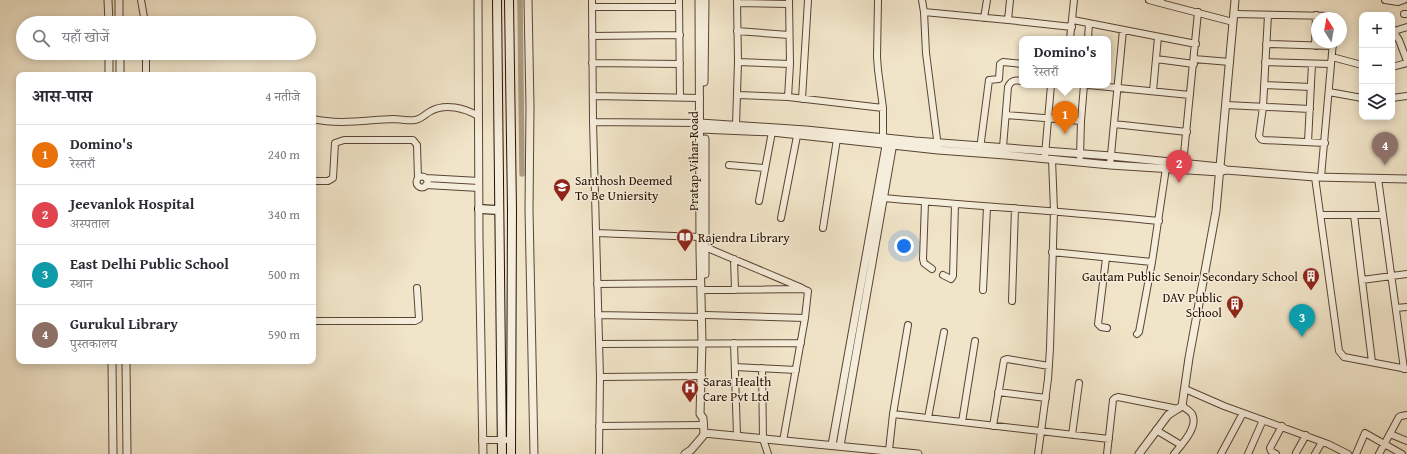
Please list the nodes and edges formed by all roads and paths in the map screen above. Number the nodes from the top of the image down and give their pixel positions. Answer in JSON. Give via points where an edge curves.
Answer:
{"nodes":[{"id":1,"x":108,"y":0,"type":"edge"},
{"id":2,"x":119,"y":0,"type":"edge"},
{"id":3,"x":141,"y":0,"type":"edge"},
{"id":4,"x":478,"y":0,"type":"edge"},
{"id":5,"x":497,"y":0,"type":"edge"},
{"id":6,"x":509,"y":0,"type":"edge"},
{"id":7,"x":528,"y":0,"type":"edge"},
{"id":8,"x":592,"y":0,"type":"edge"},
{"id":9,"x":679,"y":0,"type":"edge"},
{"id":10,"x":699,"y":0,"type":"edge"},
{"id":11,"x":705,"y":0,"type":"edge"},
{"id":12,"x":808,"y":0,"type":"edge"},
{"id":13,"x":878,"y":0,"type":"edge"},
{"id":14,"x":922,"y":0,"type":"edge"},
{"id":15,"x":987,"y":0,"type":"edge"},
{"id":16,"x":1010,"y":0,"type":"edge"},
{"id":17,"x":1074,"y":0,"type":"edge"},
{"id":18,"x":1149,"y":0,"type":"edge"},
{"id":19,"x":1235,"y":0,"type":"edge"},
{"id":20,"x":1385,"y":0,"type":"edge"},
{"id":21,"x":1404,"y":0,"type":"edge"},
{"id":22,"x":737,"y":1,"type":"edge"},
{"id":23,"x":1161,"y":1,"type":"edge"},
{"id":24,"x":789,"y":2,"type":"edge"},
{"id":25,"x":592,"y":7,"type":"junction"},
{"id":26,"x":679,"y":7,"type":"junction"},
{"id":27,"x":924,"y":12,"type":"junction"},
{"id":28,"x":1198,"y":12,"type":"junction"},
{"id":29,"x":1234,"y":14,"type":"junction"},
{"id":30,"x":1268,"y":15,"type":"junction"},
{"id":31,"x":109,"y":16,"type":"edge"},
{"id":32,"x":120,"y":16,"type":"edge"},
{"id":33,"x":144,"y":16,"type":"edge"},
{"id":34,"x":1311,"y":16,"type":"edge"},
{"id":35,"x":984,"y":18,"type":"junction"},
{"id":36,"x":1008,"y":20,"type":"junction"},
{"id":37,"x":1073,"y":20,"type":"junction"},
{"id":38,"x":1233,"y":22,"type":"junction"},
{"id":39,"x":1089,"y":23,"type":"junction"},
{"id":40,"x":1072,"y":27,"type":"junction"},
{"id":41,"x":1407,"y":27,"type":"edge"},
{"id":42,"x":1123,"y":30,"type":"junction"},
{"id":43,"x":1395,"y":30,"type":"edge"},
{"id":44,"x":737,"y":31,"type":"junction"},
{"id":45,"x":680,"y":35,"type":"junction"},
{"id":46,"x":789,"y":35,"type":"junction"},
{"id":47,"x":1395,"y":35,"type":"edge"},
{"id":48,"x":592,"y":36,"type":"junction"},
{"id":49,"x":1070,"y":36,"type":"edge"},
{"id":50,"x":1088,"y":36,"type":"edge"},
{"id":51,"x":1158,"y":37,"type":"junction"},
{"id":52,"x":1196,"y":44,"type":"junction"},
{"id":53,"x":1266,"y":44,"type":"junction"},
{"id":54,"x":1311,"y":46,"type":"edge"},
{"id":55,"x":1333,"y":48,"type":"edge"},
{"id":56,"x":1332,"y":57,"type":"junction"},
{"id":57,"x":1156,"y":59,"type":"junction"},
{"id":58,"x":109,"y":60,"type":"edge"},
{"id":59,"x":120,"y":60,"type":"edge"},
{"id":60,"x":146,"y":60,"type":"edge"},
{"id":61,"x":738,"y":62,"type":"junction"},
{"id":62,"x":1194,"y":62,"type":"junction"},
{"id":63,"x":1230,"y":62,"type":"junction"},
{"id":64,"x":1265,"y":62,"type":"junction"},
{"id":65,"x":1407,"y":62,"type":"edge"},
{"id":66,"x":592,"y":63,"type":"junction"},
{"id":67,"x":680,"y":64,"type":"junction"},
{"id":68,"x":790,"y":64,"type":"junction"},
{"id":69,"x":1019,"y":64,"type":"edge"},
{"id":70,"x":1312,"y":64,"type":"junction"},
{"id":71,"x":1332,"y":64,"type":"junction"},
{"id":72,"x":1359,"y":64,"type":"edge"},
{"id":73,"x":1395,"y":66,"type":"edge"},
{"id":74,"x":109,"y":72,"type":"edge"},
{"id":75,"x":120,"y":72,"type":"edge"},
{"id":76,"x":146,"y":72,"type":"edge"},
{"id":77,"x":1019,"y":81,"type":"edge"},
{"id":78,"x":1264,"y":85,"type":"junction"},
{"id":79,"x":1111,"y":87,"type":"edge"},
{"id":80,"x":1311,"y":87,"type":"junction"},
{"id":81,"x":1051,"y":88,"type":"edge"},
{"id":82,"x":1084,"y":88,"type":"edge"},
{"id":83,"x":1118,"y":88,"type":"junction"},
{"id":84,"x":1153,"y":91,"type":"junction"},
{"id":85,"x":1329,"y":92,"type":"junction"},
{"id":86,"x":738,"y":95,"type":"junction"},
{"id":87,"x":1190,"y":95,"type":"junction"},
{"id":88,"x":593,"y":96,"type":"junction"},
{"id":89,"x":1407,"y":96,"type":"edge"},
{"id":90,"x":680,"y":97,"type":"junction"},
{"id":91,"x":788,"y":97,"type":"junction"},
{"id":92,"x":1359,"y":97,"type":"edge"},
{"id":93,"x":700,"y":98,"type":"junction"},
{"id":94,"x":1395,"y":98,"type":"edge"},
{"id":95,"x":802,"y":99,"type":"junction"},
{"id":96,"x":1226,"y":105,"type":"junction"},
{"id":97,"x":1263,"y":107,"type":"junction"},
{"id":98,"x":883,"y":108,"type":"junction"},
{"id":99,"x":1310,"y":109,"type":"junction"},
{"id":100,"x":1006,"y":115,"type":"junction"},
{"id":101,"x":478,"y":116,"type":"junction"},
{"id":102,"x":1049,"y":118,"type":"junction"},
{"id":103,"x":316,"y":119,"type":"edge"},
{"id":104,"x":1081,"y":121,"type":"junction"},
{"id":105,"x":593,"y":122,"type":"junction"},
{"id":106,"x":1114,"y":124,"type":"junction"},
{"id":107,"x":736,"y":125,"type":"junction"},
{"id":108,"x":702,"y":126,"type":"junction"},
{"id":109,"x":772,"y":132,"type":"junction"},
{"id":110,"x":1187,"y":132,"type":"junction"},
{"id":111,"x":798,"y":136,"type":"junction"},
{"id":112,"x":837,"y":139,"type":"junction"},
{"id":113,"x":888,"y":141,"type":"junction"},
{"id":114,"x":937,"y":142,"type":"junction"},
{"id":115,"x":1308,"y":142,"type":"junction"},
{"id":116,"x":1324,"y":143,"type":"junction"},
{"id":117,"x":980,"y":145,"type":"junction"},
{"id":118,"x":1003,"y":147,"type":"junction"},
{"id":119,"x":938,"y":150,"type":"junction"},
{"id":120,"x":979,"y":153,"type":"junction"},
{"id":121,"x":1045,"y":154,"type":"junction"},
{"id":122,"x":1080,"y":154,"type":"junction"},
{"id":123,"x":1111,"y":156,"type":"junction"},
{"id":124,"x":1052,"y":159,"type":"junction"},
{"id":125,"x":1080,"y":162,"type":"junction"},
{"id":126,"x":729,"y":164,"type":"dead end"},
{"id":127,"x":1110,"y":164,"type":"junction"},
{"id":128,"x":1183,"y":164,"type":"junction"},
{"id":129,"x":765,"y":168,"type":"junction"},
{"id":130,"x":1166,"y":168,"type":"junction"},
{"id":131,"x":1222,"y":170,"type":"junction"},
{"id":132,"x":1318,"y":177,"type":"junction"},
{"id":133,"x":418,"y":178,"type":"junction"},
{"id":134,"x":1378,"y":178,"type":"junction"},
{"id":135,"x":1407,"y":179,"type":"edge"},
{"id":136,"x":316,"y":181,"type":"edge"},
{"id":137,"x":426,"y":181,"type":"junction"},
{"id":138,"x":479,"y":185,"type":"junction"},
{"id":139,"x":702,"y":191,"type":"junction"},
{"id":140,"x":884,"y":198,"type":"junction"},
{"id":141,"x":759,"y":201,"type":"dead end"},
{"id":142,"x":925,"y":202,"type":"junction"},
{"id":143,"x":955,"y":204,"type":"junction"},
{"id":144,"x":987,"y":207,"type":"junction"},
{"id":145,"x":1016,"y":208,"type":"junction"},
{"id":146,"x":479,"y":209,"type":"junction"},
{"id":147,"x":498,"y":210,"type":"junction"},
{"id":148,"x":1054,"y":211,"type":"junction"},
{"id":149,"x":1320,"y":215,"type":"junction"},
{"id":150,"x":1354,"y":215,"type":"junction"},
{"id":151,"x":1383,"y":215,"type":"junction"},
{"id":152,"x":781,"y":218,"type":"dead end"},
{"id":153,"x":1159,"y":221,"type":"junction"},
{"id":154,"x":823,"y":228,"type":"dead end"},
{"id":155,"x":596,"y":233,"type":"junction"},
{"id":156,"x":700,"y":237,"type":"junction"},
{"id":157,"x":705,"y":247,"type":"junction"},
{"id":158,"x":1052,"y":252,"type":"junction"},
{"id":159,"x":870,"y":257,"type":"junction"},
{"id":160,"x":1106,"y":258,"type":"junction"},
{"id":161,"x":734,"y":259,"type":"junction"},
{"id":162,"x":1152,"y":262,"type":"junction"},
{"id":163,"x":932,"y":269,"type":"dead end"},
{"id":164,"x":1407,"y":274,"type":"edge"},
{"id":165,"x":943,"y":275,"type":"dead end"},
{"id":166,"x":1391,"y":276,"type":"junction"},
{"id":167,"x":1362,"y":280,"type":"junction"},
{"id":168,"x":597,"y":284,"type":"junction"},
{"id":169,"x":701,"y":284,"type":"junction"},
{"id":170,"x":417,"y":288,"type":"dead end"},
{"id":171,"x":806,"y":289,"type":"junction"},
{"id":172,"x":705,"y":290,"type":"junction"},
{"id":173,"x":735,"y":290,"type":"junction"},
{"id":174,"x":983,"y":290,"type":"dead end"},
{"id":175,"x":1012,"y":300,"type":"dead end"},
{"id":176,"x":1407,"y":307,"type":"edge"},
{"id":177,"x":1396,"y":308,"type":"junction"},
{"id":178,"x":598,"y":315,"type":"junction"},
{"id":179,"x":704,"y":316,"type":"junction"},
{"id":180,"x":805,"y":318,"type":"junction"},
{"id":181,"x":316,"y":321,"type":"edge"},
{"id":182,"x":908,"y":325,"type":"dead end"},
{"id":183,"x":1107,"y":328,"type":"dead end"},
{"id":184,"x":944,"y":332,"type":"dead end"},
{"id":185,"x":1137,"y":334,"type":"dead end"},
{"id":186,"x":975,"y":341,"type":"dead end"},
{"id":187,"x":704,"y":343,"type":"junction"},
{"id":188,"x":734,"y":343,"type":"junction"},
{"id":189,"x":800,"y":343,"type":"junction"},
{"id":190,"x":599,"y":344,"type":"junction"},
{"id":191,"x":1372,"y":362,"type":"junction"},
{"id":192,"x":112,"y":364,"type":"edge"},
{"id":193,"x":126,"y":364,"type":"edge"},
{"id":194,"x":1049,"y":366,"type":"junction"},
{"id":195,"x":735,"y":367,"type":"junction"},
{"id":196,"x":762,"y":368,"type":"junction"},
{"id":197,"x":1405,"y":369,"type":"edge"},
{"id":198,"x":796,"y":370,"type":"junction"},
{"id":199,"x":702,"y":376,"type":"junction"},
{"id":200,"x":600,"y":377,"type":"junction"},
{"id":201,"x":1079,"y":383,"type":"dead end"},
{"id":202,"x":1185,"y":388,"type":"junction"},
{"id":203,"x":998,"y":392,"type":"junction"},
{"id":204,"x":1046,"y":398,"type":"junction"},
{"id":205,"x":1180,"y":408,"type":"junction"},
{"id":206,"x":1243,"y":413,"type":"junction"},
{"id":207,"x":893,"y":414,"type":"junction"},
{"id":208,"x":1407,"y":415,"type":"edge"},
{"id":209,"x":928,"y":418,"type":"junction"},
{"id":210,"x":1263,"y":420,"type":"junction"},
{"id":211,"x":703,"y":422,"type":"junction"},
{"id":212,"x":962,"y":422,"type":"junction"},
{"id":213,"x":599,"y":426,"type":"junction"},
{"id":214,"x":992,"y":426,"type":"junction"},
{"id":215,"x":1282,"y":426,"type":"junction"},
{"id":216,"x":1156,"y":430,"type":"junction"},
{"id":217,"x":1041,"y":431,"type":"junction"},
{"id":218,"x":704,"y":433,"type":"junction"},
{"id":219,"x":1390,"y":434,"type":"junction"},
{"id":220,"x":1072,"y":435,"type":"junction"},
{"id":221,"x":1306,"y":435,"type":"junction"},
{"id":222,"x":737,"y":436,"type":"junction"},
{"id":223,"x":763,"y":439,"type":"junction"},
{"id":224,"x":1109,"y":439,"type":"junction"},
{"id":225,"x":482,"y":440,"type":"junction"},
{"id":226,"x":501,"y":440,"type":"junction"},
{"id":227,"x":511,"y":440,"type":"junction"},
{"id":228,"x":783,"y":441,"type":"junction"},
{"id":229,"x":1407,"y":441,"type":"edge"},
{"id":230,"x":696,"y":442,"type":"junction"},
{"id":231,"x":1322,"y":442,"type":"junction"},
{"id":232,"x":1385,"y":444,"type":"junction"},
{"id":233,"x":1181,"y":445,"type":"junction"},
{"id":234,"x":836,"y":446,"type":"junction"},
{"id":235,"x":889,"y":450,"type":"junction"},
{"id":236,"x":858,"y":451,"type":"edge"},
{"id":237,"x":1296,"y":453,"type":"dead end"},
{"id":238,"x":1344,"y":453,"type":"edge"},
{"id":239,"x":114,"y":454,"type":"edge"},
{"id":240,"x":127,"y":454,"type":"edge"},
{"id":241,"x":482,"y":454,"type":"edge"},
{"id":242,"x":502,"y":454,"type":"edge"},
{"id":243,"x":511,"y":454,"type":"edge"},
{"id":244,"x":534,"y":454,"type":"edge"},
{"id":245,"x":599,"y":454,"type":"edge"},
{"id":246,"x":679,"y":454,"type":"edge"},
{"id":247,"x":685,"y":454,"type":"edge"},
{"id":248,"x":768,"y":454,"type":"edge"},
{"id":249,"x":918,"y":454,"type":"edge"},
{"id":250,"x":1038,"y":454,"type":"edge"},
{"id":251,"x":1107,"y":454,"type":"edge"},
{"id":252,"x":1138,"y":454,"type":"edge"},
{"id":253,"x":1174,"y":454,"type":"edge"},
{"id":254,"x":1221,"y":454,"type":"edge"},
{"id":255,"x":1248,"y":454,"type":"edge"},
{"id":256,"x":1276,"y":454,"type":"edge"},
{"id":257,"x":1316,"y":454,"type":"edge"},
{"id":258,"x":1356,"y":454,"type":"edge"},
{"id":259,"x":1379,"y":454,"type":"edge"},
{"id":260,"x":1402,"y":454,"type":"edge"}],
"edges":[{"from":1,"to":31,"type":"street"},
{"from":2,"to":32,"type":"street"},
{"from":3,"to":33,"type":"street"},
{"from":4,"to":101,"type":"street"},
{"from":5,"to":147,"type":"main road"},
{"from":6,"to":227,"type":"main road","via":[[512,210]]},
{"from":7,"to":244,"type":"street"},
{"from":8,"to":25,"type":"street"},
{"from":9,"to":26,"type":"street"},
{"from":10,"to":93,"type":"street","name":"Pratap Vihar Road"},
{"from":11,"to":108,"type":"street","name":"Pratap Vihar Road"},
{"from":12,"to":95,"type":"street"},
{"from":13,"to":98,"type":"street","via":[[877,57]]},
{"from":14,"to":27,"type":"street"},
{"from":15,"to":35,"type":"street"},
{"from":16,"to":36,"type":"street"},
{"from":17,"to":37,"type":"street"},
{"from":18,"to":23,"type":"street"},
{"from":19,"to":29,"type":"street"},
{"from":20,"to":21,"type":"street"},
{"from":22,"to":24,"type":"street"},
{"from":22,"to":44,"type":"street"},
{"from":23,"to":28,"type":"street"},
{"from":24,"to":46,"type":"street"},
{"from":25,"to":26,"type":"street"},
{"from":25,"to":48,"type":"street"},
{"from":26,"to":45,"type":"street"},
{"from":27,"to":35,"type":"street"},
{"from":27,"to":114,"type":"street","via":[[926,53]]},
{"from":28,"to":38,"type":"street"},
{"from":28,"to":52,"type":"street"},
{"from":29,"to":30,"type":"street"},
{"from":29,"to":38,"type":"street"},
{"from":30,"to":34,"type":"street"},
{"from":30,"to":53,"type":"street"},
{"from":35,"to":36,"type":"street"},
{"from":36,"to":40,"type":"street"},
{"from":37,"to":39,"type":"street"},
{"from":37,"to":40,"type":"street"},
{"from":38,"to":63,"type":"street"},
{"from":39,"to":42,"type":"street"},
{"from":39,"to":50,"type":"street"},
{"from":40,"to":49,"type":"street"},
{"from":41,"to":43,"type":"street"},
{"from":42,"to":51,"type":"street"},
{"from":42,"to":83,"type":"street"},
{"from":44,"to":46,"type":"street"},
{"from":44,"to":61,"type":"street"},
{"from":45,"to":48,"type":"street"},
{"from":45,"to":67,"type":"street"},
{"from":46,"to":68,"type":"street"},
{"from":47,"to":65,"type":"street"},
{"from":48,"to":66,"type":"street"},
{"from":51,"to":52,"type":"street"},
{"from":51,"to":57,"type":"street"},
{"from":52,"to":62,"type":"street"},
{"from":53,"to":54,"type":"street"},
{"from":53,"to":64,"type":"street"},
{"from":55,"to":56,"type":"street"},
{"from":56,"to":71,"type":"street"},
{"from":56,"to":72,"type":"street"},
{"from":57,"to":62,"type":"street"},
{"from":57,"to":84,"type":"street"},
{"from":58,"to":74,"type":"street"},
{"from":59,"to":75,"type":"street"},
{"from":60,"to":76,"type":"street"},
{"from":61,"to":68,"type":"street"},
{"from":61,"to":86,"type":"street"},
{"from":62,"to":63,"type":"street"},
{"from":62,"to":87,"type":"street"},
{"from":63,"to":96,"type":"street"},
{"from":64,"to":70,"type":"street"},
{"from":64,"to":78,"type":"street"},
{"from":65,"to":73,"type":"street"},
{"from":66,"to":67,"type":"street"},
{"from":66,"to":88,"type":"street"},
{"from":67,"to":90,"type":"street"},
{"from":68,"to":91,"type":"street"},
{"from":69,"to":117,"type":"street","via":[[1003,62],[1000,64],[999,79],[989,80]]},
{"from":70,"to":71,"type":"street"},
{"from":70,"to":80,"type":"street"},
{"from":71,"to":85,"type":"street"},
{"from":77,"to":100,"type":"street","via":[[1013,80],[1009,83]]},
{"from":78,"to":80,"type":"street"},
{"from":78,"to":97,"type":"street"},
{"from":79,"to":83,"type":"street"},
{"from":80,"to":99,"type":"street"},
{"from":81,"to":102,"type":"street"},
{"from":82,"to":104,"type":"street"},
{"from":83,"to":84,"type":"street"},
{"from":83,"to":106,"type":"street"},
{"from":84,"to":87,"type":"street"},
{"from":85,"to":92,"type":"street"},
{"from":85,"to":116,"type":"street"},
{"from":86,"to":91,"type":"street"},
{"from":86,"to":107,"type":"street"},
{"from":87,"to":110,"type":"street"},
{"from":88,"to":90,"type":"street"},
{"from":88,"to":105,"type":"street"},
{"from":89,"to":94,"type":"street"},
{"from":90,"to":93,"type":"street"},
{"from":91,"to":95,"type":"street"},
{"from":93,"to":108,"type":"street","name":"Pratap Vihar Road"},
{"from":95,"to":98,"type":"street"},
{"from":96,"to":97,"type":"street"},
{"from":96,"to":131,"type":"street"},
{"from":97,"to":99,"type":"street"},
{"from":97,"to":115,"type":"street","via":[[1261,139]]},
{"from":98,"to":113,"type":"street"},
{"from":99,"to":115,"type":"street"},
{"from":100,"to":102,"type":"street"},
{"from":100,"to":118,"type":"street"},
{"from":101,"to":103,"type":"street","via":[[464,109],[443,108],[433,110],[415,120],[337,122]]},
{"from":101,"to":138,"type":"street"},
{"from":102,"to":104,"type":"street"},
{"from":102,"to":121,"type":"street"},
{"from":104,"to":122,"type":"street"},
{"from":105,"to":108,"type":"street"},
{"from":105,"to":155,"type":"street"},
{"from":106,"to":110,"type":"street"},
{"from":106,"to":123,"type":"street"},
{"from":107,"to":108,"type":"street"},
{"from":107,"to":113,"type":"street","via":[[806,130]]},
{"from":108,"to":109,"type":"street"},
{"from":108,"to":139,"type":"street","name":"Pratap Vihar Road"},
{"from":109,"to":111,"type":"street"},
{"from":109,"to":129,"type":"street"},
{"from":110,"to":128,"type":"street"},
{"from":111,"to":112,"type":"street"},
{"from":111,"to":152,"type":"street"},
{"from":112,"to":113,"type":"street"},
{"from":112,"to":154,"type":"street"},
{"from":113,"to":114,"type":"street"},
{"from":113,"to":119,"type":"street"},
{"from":113,"to":140,"type":"street"},
{"from":113,"to":159,"type":"street"},
{"from":114,"to":117,"type":"street"},
{"from":114,"to":119,"type":"street"},
{"from":115,"to":116,"type":"street"},
{"from":116,"to":132,"type":"street"},
{"from":117,"to":118,"type":"street"},
{"from":117,"to":120,"type":"street"},
{"from":118,"to":121,"type":"street"},
{"from":119,"to":120,"type":"street"},
{"from":120,"to":121,"type":"street"},
{"from":121,"to":122,"type":"street"},
{"from":121,"to":124,"type":"street"},
{"from":122,"to":123,"type":"street"},
{"from":122,"to":125,"type":"street"},
{"from":123,"to":127,"type":"street"},
{"from":123,"to":128,"type":"street"},
{"from":124,"to":125,"type":"street"},
{"from":124,"to":148,"type":"street"},
{"from":125,"to":127,"type":"street"},
{"from":126,"to":129,"type":"street"},
{"from":127,"to":130,"type":"street"},
{"from":128,"to":131,"type":"street"},
{"from":129,"to":141,"type":"street"},
{"from":130,"to":131,"type":"street"},
{"from":130,"to":153,"type":"street"},
{"from":131,"to":132,"type":"street"},
{"from":131,"to":202,"type":"street"},
{"from":132,"to":134,"type":"street"},
{"from":132,"to":149,"type":"street"},
{"from":133,"to":136,"type":"street","via":[[417,145],[413,140],[344,140],[336,143],[333,178],[328,181]]},
{"from":133,"to":137,"type":"street","via":[[423,176]]},
{"from":133,"to":137,"type":"street","via":[[418,186],[422,187]]},
{"from":134,"to":135,"type":"street"},
{"from":134,"to":151,"type":"street"},
{"from":137,"to":138,"type":"street"},
{"from":138,"to":146,"type":"street"},
{"from":139,"to":156,"type":"street","name":"Pratap Vihar Road"},
{"from":139,"to":157,"type":"street","name":"Pratap Vihar Road"},
{"from":140,"to":142,"type":"street"},
{"from":140,"to":159,"type":"street"},
{"from":142,"to":143,"type":"street"},
{"from":142,"to":163,"type":"street","via":[[923,258],[924,263]]},
{"from":143,"to":144,"type":"street"},
{"from":143,"to":165,"type":"street","via":[[953,276],[951,279]]},
{"from":144,"to":145,"type":"street"},
{"from":144,"to":174,"type":"street"},
{"from":145,"to":148,"type":"street"},
{"from":145,"to":175,"type":"street"},
{"from":146,"to":147,"type":"main road"},
{"from":146,"to":225,"type":"street"},
{"from":147,"to":226,"type":"main road"},
{"from":148,"to":153,"type":"street"},
{"from":148,"to":158,"type":"street"},
{"from":149,"to":150,"type":"street"},
{"from":149,"to":191,"type":"street","via":[[1339,351],[1344,357]]},
{"from":150,"to":151,"type":"street"},
{"from":150,"to":167,"type":"street"},
{"from":151,"to":166,"type":"street"},
{"from":153,"to":162,"type":"street"},
{"from":155,"to":156,"type":"street"},
{"from":155,"to":168,"type":"street"},
{"from":156,"to":169,"type":"street","name":"Pratap Vihar Road"},
{"from":157,"to":161,"type":"street"},
{"from":157,"to":172,"type":"street","name":"Pratap Vihar Road"},
{"from":158,"to":160,"type":"street"},
{"from":158,"to":194,"type":"street"},
{"from":159,"to":234,"type":"street"},
{"from":160,"to":162,"type":"street"},
{"from":160,"to":183,"type":"street","via":[[1098,324]]},
{"from":161,"to":171,"type":"street"},
{"from":161,"to":173,"type":"street"},
{"from":162,"to":185,"type":"street"},
{"from":164,"to":166,"type":"street"},
{"from":166,"to":167,"type":"street"},
{"from":166,"to":177,"type":"street"},
{"from":167,"to":191,"type":"street"},
{"from":168,"to":169,"type":"street"},
{"from":168,"to":178,"type":"street"},
{"from":169,"to":179,"type":"street","name":"Pratap Vihar Road"},
{"from":170,"to":181,"type":"street","via":[[419,319],[415,321]]},
{"from":171,"to":173,"type":"street"},
{"from":171,"to":180,"type":"street","via":[[808,294]]},
{"from":172,"to":173,"type":"street"},
{"from":172,"to":179,"type":"street","name":"Pratap Vihar Road"},
{"from":176,"to":177,"type":"street"},
{"from":177,"to":197,"type":"street"},
{"from":178,"to":179,"type":"street"},
{"from":178,"to":190,"type":"street"},
{"from":179,"to":180,"type":"street"},
{"from":179,"to":187,"type":"street","name":"Pratap Vihar Road"},
{"from":180,"to":189,"type":"street"},
{"from":182,"to":207,"type":"street"},
{"from":184,"to":209,"type":"street"},
{"from":186,"to":212,"type":"street"},
{"from":187,"to":188,"type":"street"},
{"from":187,"to":190,"type":"street"},
{"from":187,"to":199,"type":"street","name":"Pratap Vihar Road"},
{"from":187,"to":211,"type":"street","name":"Pratap Vihar Road"},
{"from":188,"to":189,"type":"street"},
{"from":188,"to":195,"type":"street"},
{"from":189,"to":198,"type":"street"},
{"from":190,"to":200,"type":"street"},
{"from":191,"to":197,"type":"street"},
{"from":192,"to":239,"type":"street"},
{"from":193,"to":240,"type":"street"},
{"from":194,"to":203,"type":"street","via":[[1004,360]]},
{"from":194,"to":204,"type":"street"},
{"from":195,"to":196,"type":"street"},
{"from":195,"to":222,"type":"street"},
{"from":196,"to":198,"type":"street"},
{"from":196,"to":223,"type":"street"},
{"from":198,"to":228,"type":"street"},
{"from":199,"to":200,"type":"street"},
{"from":199,"to":211,"type":"street","name":"Pratap Vihar Road","via":[[700,414]]},
{"from":200,"to":213,"type":"street"},
{"from":201,"to":220,"type":"street"},
{"from":202,"to":205,"type":"street"},
{"from":202,"to":206,"type":"street"},
{"from":203,"to":204,"type":"street"},
{"from":203,"to":214,"type":"street"},
{"from":204,"to":217,"type":"street"},
{"from":205,"to":216,"type":"street","via":[[1168,415]]},
{"from":205,"to":224,"type":"street","via":[[1115,398]]},
{"from":205,"to":233,"type":"street","via":[[1192,414],[1193,422],[1191,431]]},
{"from":206,"to":210,"type":"street"},
{"from":206,"to":254,"type":"street"},
{"from":207,"to":209,"type":"street"},
{"from":207,"to":235,"type":"street"},
{"from":208,"to":219,"type":"street","via":[[1399,418]]},
{"from":209,"to":212,"type":"street"},
{"from":210,"to":215,"type":"street"},
{"from":210,"to":255,"type":"street"},
{"from":211,"to":213,"type":"street"},
{"from":211,"to":218,"type":"street","name":"Pratap Vihar Road"},
{"from":212,"to":214,"type":"street"},
{"from":213,"to":245,"type":"street"},
{"from":214,"to":217,"type":"street"},
{"from":215,"to":221,"type":"street"},
{"from":215,"to":256,"type":"street","via":[[1270,448]]},
{"from":216,"to":233,"type":"street"},
{"from":216,"to":252,"type":"street"},
{"from":217,"to":220,"type":"street"},
{"from":217,"to":250,"type":"street"},
{"from":218,"to":222,"type":"street"},
{"from":218,"to":230,"type":"street"},
{"from":219,"to":229,"type":"street"},
{"from":219,"to":232,"type":"street"},
{"from":220,"to":224,"type":"street"},
{"from":221,"to":231,"type":"street"},
{"from":221,"to":237,"type":"street"},
{"from":222,"to":223,"type":"street"},
{"from":223,"to":228,"type":"street"},
{"from":223,"to":248,"type":"street"},
{"from":224,"to":251,"type":"street"},
{"from":225,"to":226,"type":"street"},
{"from":225,"to":241,"type":"street"},
{"from":226,"to":227,"type":"street"},
{"from":226,"to":242,"type":"main road"},
{"from":227,"to":243,"type":"main road"},
{"from":228,"to":234,"type":"street"},
{"from":230,"to":246,"type":"street"},
{"from":230,"to":247,"type":"street"},
{"from":231,"to":238,"type":"street"},
{"from":231,"to":257,"type":"street"},
{"from":232,"to":258,"type":"street","via":[[1366,433]]},
{"from":232,"to":259,"type":"street"},
{"from":232,"to":260,"type":"street"},
{"from":233,"to":253,"type":"street"},
{"from":234,"to":236,"type":"street"},
{"from":235,"to":236,"type":"street"},
{"from":235,"to":249,"type":"street"}]}
